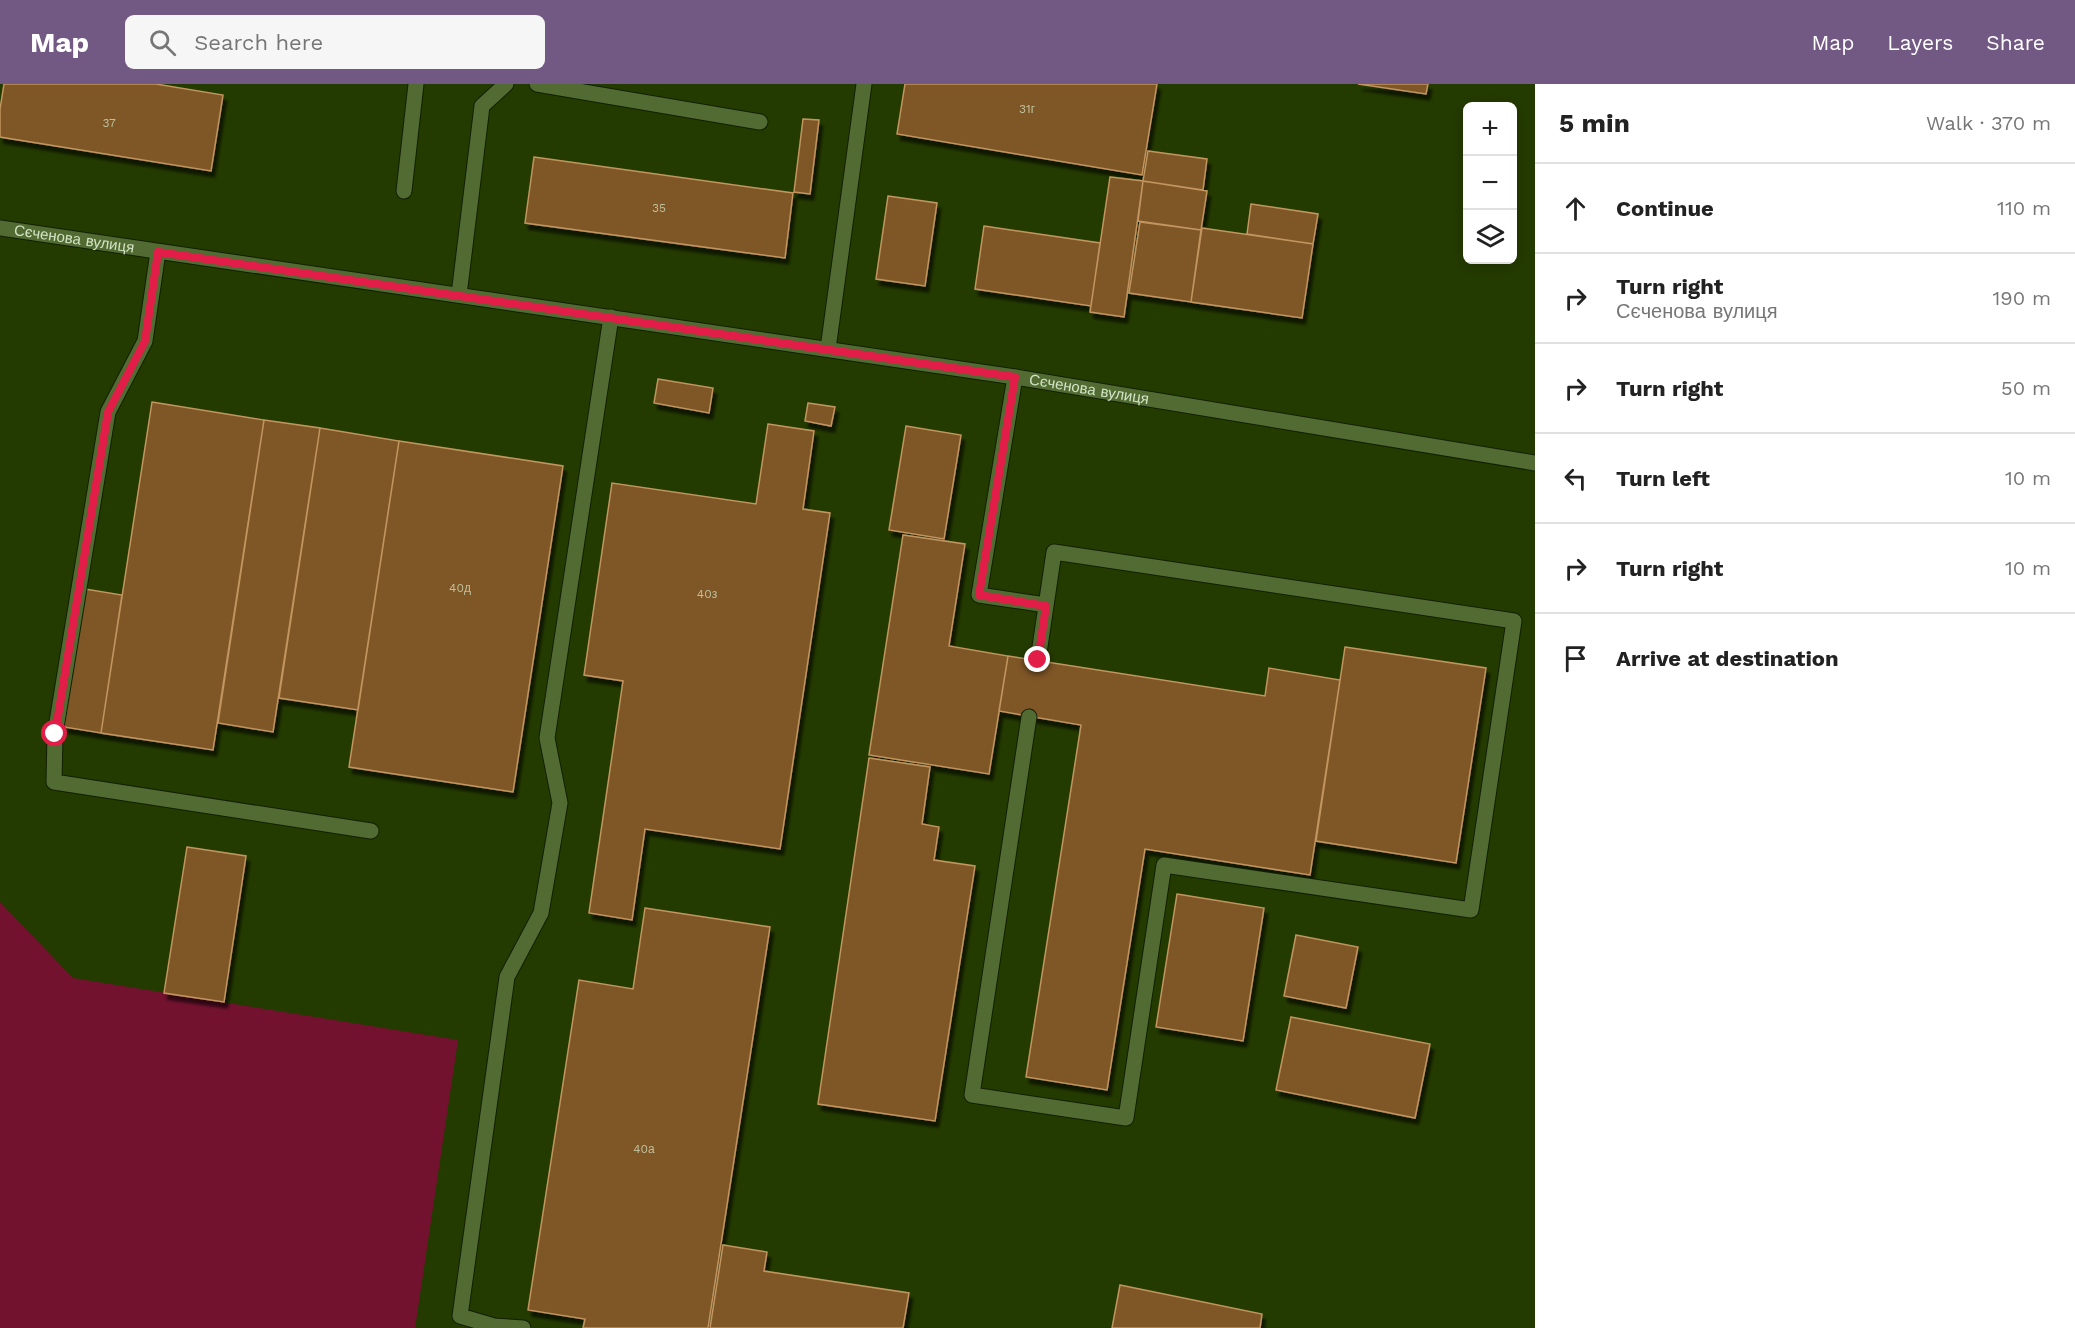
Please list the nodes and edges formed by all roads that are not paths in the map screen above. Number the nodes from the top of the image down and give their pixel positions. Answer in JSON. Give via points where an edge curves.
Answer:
{"nodes":[{"id":1,"x":416,"y":84,"type":"edge"},
{"id":2,"x":506,"y":84,"type":"edge"},
{"id":3,"x":537,"y":84,"type":"edge"},
{"id":4,"x":864,"y":84,"type":"edge"},
{"id":5,"x":760,"y":122,"type":"dead end"},
{"id":6,"x":404,"y":191,"type":"dead end"},
{"id":7,"x":0,"y":228,"type":"edge"},
{"id":8,"x":158,"y":252,"type":"junction"},
{"id":9,"x":459,"y":295,"type":"junction"},
{"id":10,"x":611,"y":317,"type":"junction"},
{"id":11,"x":828,"y":349,"type":"junction"},
{"id":12,"x":1015,"y":377,"type":"junction"},
{"id":13,"x":1535,"y":463,"type":"edge"},
{"id":14,"x":1046,"y":606,"type":"junction"},
{"id":15,"x":1038,"y":660,"type":"dead end"},
{"id":16,"x":1029,"y":717,"type":"dead end"},
{"id":17,"x":371,"y":831,"type":"dead end"},
{"id":18,"x":523,"y":1328,"type":"edge"}],
"edges":[{"from":1,"to":6,"type":"street"},
{"from":2,"to":9,"type":"street","via":[[482,106]]},
{"from":3,"to":5,"type":"street"},
{"from":4,"to":11,"type":"street"},
{"from":7,"to":8,"type":"street","name":"Сєченова вулиця"},
{"from":8,"to":9,"type":"street","name":"Сєченова вулиця"},
{"from":8,"to":17,"type":"street","via":[[145,341],[108,412],[55,734],[54,782]]},
{"from":9,"to":10,"type":"street","name":"Сєченова вулиця"},
{"from":10,"to":11,"type":"street","name":"Сєченова вулиця"},
{"from":10,"to":18,"type":"street","via":[[547,738],[560,803],[541,913],[507,977],[460,1317],[494,1326]]},
{"from":11,"to":12,"type":"street","name":"Сєченова вулиця"},
{"from":12,"to":13,"type":"street","name":"Сєченова вулиця"},
{"from":12,"to":14,"type":"street","via":[[979,595]]},
{"from":14,"to":15,"type":"street"},
{"from":14,"to":16,"type":"street","via":[[1054,552],[1514,621],[1471,910],[1164,865],[1126,1118],[972,1095]]}]}
